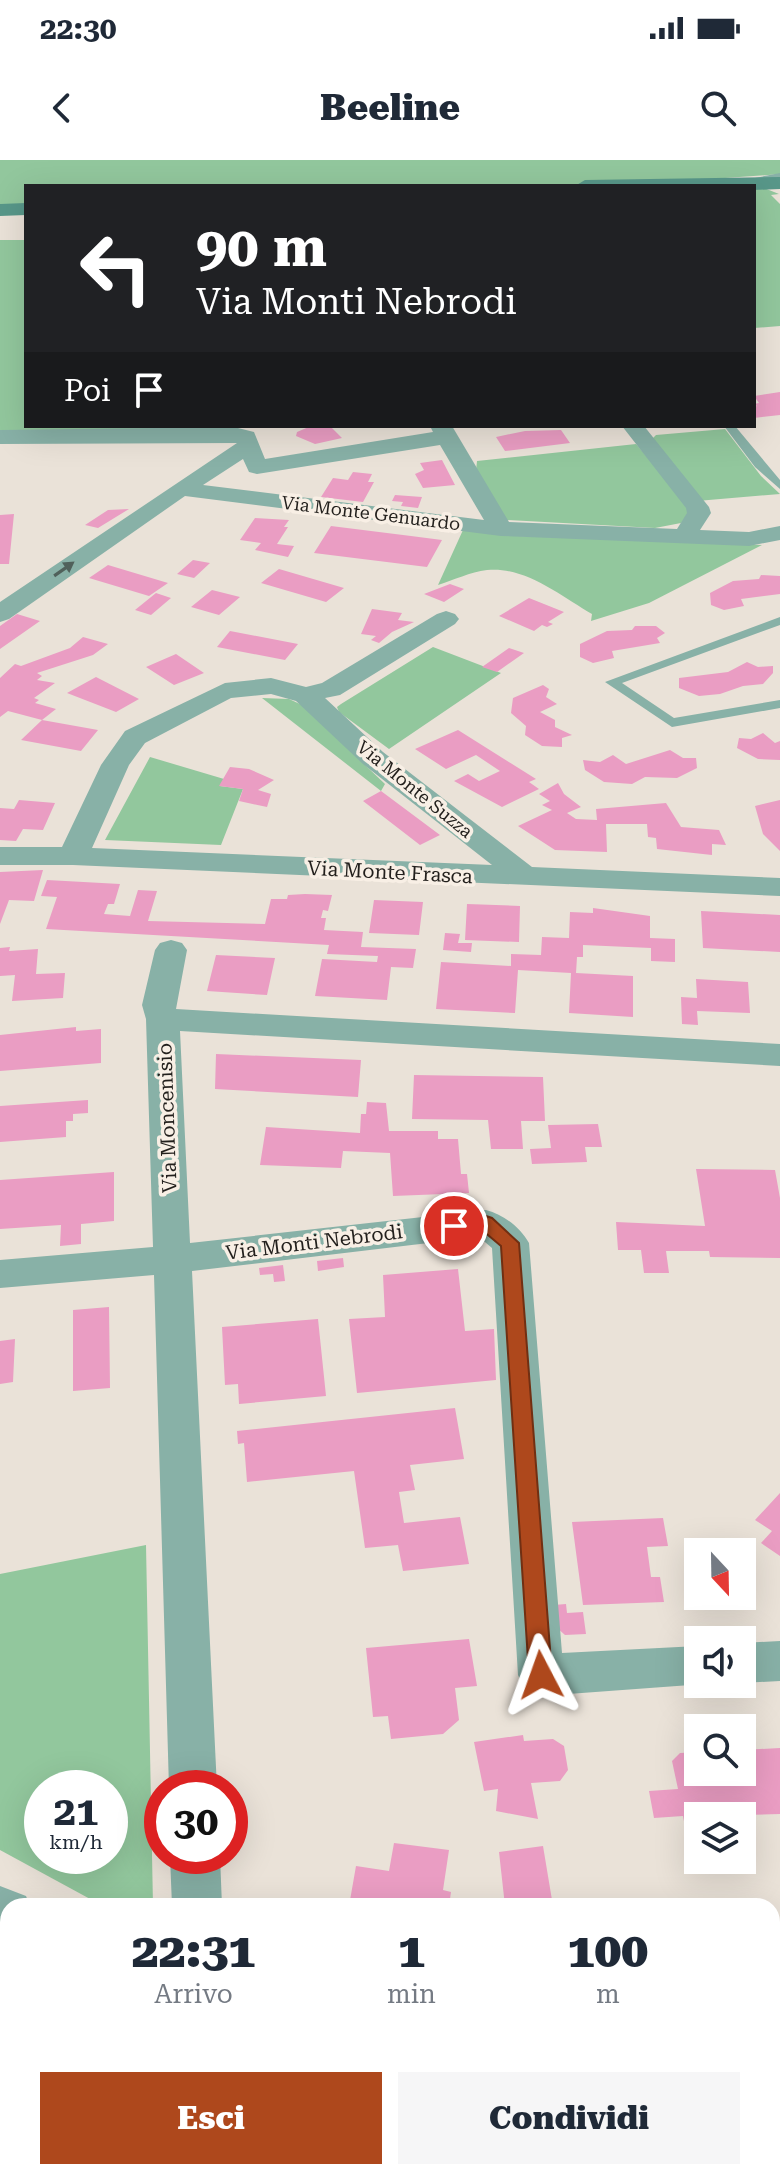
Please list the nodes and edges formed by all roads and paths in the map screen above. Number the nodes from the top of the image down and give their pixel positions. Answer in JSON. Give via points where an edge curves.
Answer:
{"nodes":[{"id":1,"x":735,"y":184,"type":"edge"},
{"id":2,"x":756,"y":184,"type":"edge"},
{"id":3,"x":756,"y":184,"type":"edge"},
{"id":4,"x":778,"y":184,"type":"edge"},
{"id":5,"x":24,"y":209,"type":"edge"},
{"id":6,"x":0,"y":210,"type":"edge"},
{"id":7,"x":635,"y":428,"type":"edge"},
{"id":8,"x":731,"y":428,"type":"edge"},
{"id":9,"x":443,"y":432,"type":"edge"},
{"id":10,"x":0,"y":437,"type":"edge"},
{"id":11,"x":249,"y":445,"type":"junction"},
{"id":12,"x":257,"y":467,"type":"junction"},
{"id":13,"x":190,"y":483,"type":"junction"},
{"id":14,"x":780,"y":486,"type":"edge"},
{"id":15,"x":271,"y":501,"type":"junction"},
{"id":16,"x":501,"y":529,"type":"junction"},
{"id":17,"x":780,"y":533,"type":"edge"},
{"id":18,"x":684,"y":536,"type":"junction"},
{"id":19,"x":0,"y":614,"type":"edge"},
{"id":20,"x":446,"y":619,"type":"dead end"},
{"id":21,"x":780,"y":621,"type":"edge"},
{"id":22,"x":306,"y":695,"type":"junction"},
{"id":23,"x":780,"y":704,"type":"edge"},
{"id":24,"x":0,"y":856,"type":"edge"},
{"id":25,"x":73,"y":856,"type":"junction"},
{"id":26,"x":527,"y":878,"type":"junction"},
{"id":27,"x":780,"y":887,"type":"edge"},
{"id":28,"x":171,"y":950,"type":"dead end"},
{"id":29,"x":163,"y":1019,"type":"junction"},
{"id":30,"x":780,"y":1055,"type":"edge"},
{"id":31,"x":174,"y":1259,"type":"junction"},
{"id":32,"x":0,"y":1274,"type":"edge"},
{"id":33,"x":780,"y":1661,"type":"edge"},
{"id":34,"x":756,"y":1662,"type":"edge"},
{"id":35,"x":684,"y":1667,"type":"edge"},
{"id":36,"x":192,"y":1770,"type":"edge"},
{"id":37,"x":196,"y":1874,"type":"edge"},
{"id":38,"x":197,"y":1898,"type":"edge"}],
"edges":[{"from":1,"to":3,"type":"main road"},
{"from":2,"to":4,"type":"main road"},
{"from":5,"to":6,"type":"main road"},
{"from":7,"to":18,"type":"street","via":[[697,507],[699,513]]},
{"from":8,"to":14,"type":"lane"},
{"from":9,"to":12,"type":"street"},
{"from":9,"to":16,"type":"street"},
{"from":10,"to":11,"type":"street","via":[[234,434],[246,437]]},
{"from":11,"to":12,"type":"street"},
{"from":11,"to":13,"type":"street"},
{"from":12,"to":13,"type":"street"},
{"from":12,"to":15,"type":"street"},
{"from":13,"to":15,"type":"street","name":"Via Monte Genuardo"},
{"from":19,"to":13,"type":"street","one_way":true},
{"from":15,"to":16,"type":"street","name":"Via Monte Genuardo"},
{"from":16,"to":18,"type":"street","name":"Via Monte Genuardo"},
{"from":17,"to":18,"type":"street","name":"Via Monte Genuardo","via":[[749,539]]},
{"from":20,"to":22,"type":"street","via":[[331,689]]},
{"from":21,"to":23,"type":"lane","via":[[612,682],[672,723]]},
{"from":22,"to":25,"type":"street","via":[[271,686],[225,691],[135,737],[115,765]]},
{"from":22,"to":26,"type":"street","name":"Via Monte Suzza","via":[[373,758]]},
{"from":24,"to":25,"type":"street","name":"Via Monte Frasca"},
{"from":25,"to":26,"type":"street","name":"Via Monte Frasca"},
{"from":26,"to":27,"type":"street","name":"Via Monte Frasca"},
{"from":28,"to":29,"type":"street","via":[[158,1005]]},
{"from":29,"to":30,"type":"street","name":"Via Moncenisio"},
{"from":29,"to":31,"type":"street","name":"Via Moncenisio"},
{"from":31,"to":32,"type":"street","name":"Via Monti Nebrodi"},
{"from":31,"to":35,"type":"street","name":"Via Monti Nebrodi","via":[[486,1223],[510,1243],[541,1675]]},
{"from":31,"to":36,"type":"street","name":"Via Moncenisio"},
{"from":33,"to":34,"type":"street"},
{"from":37,"to":38,"type":"street"}]}
